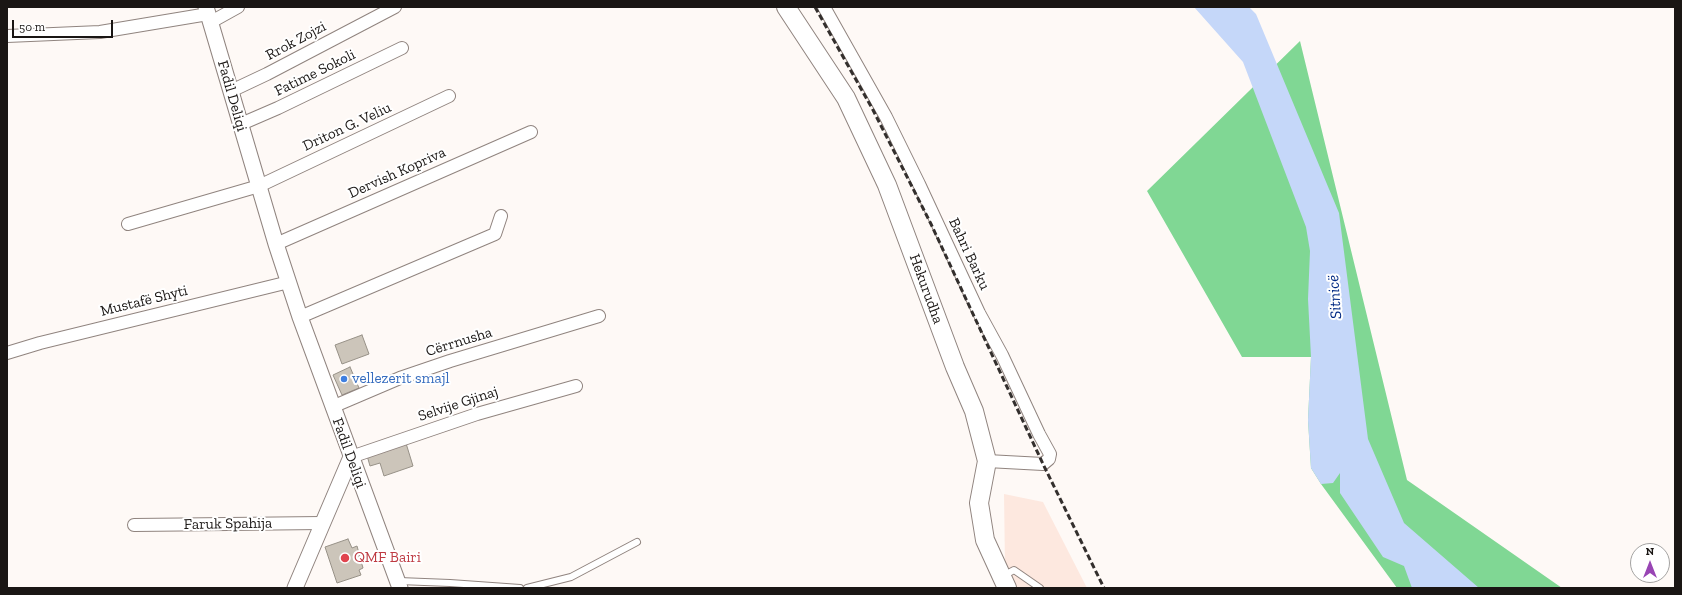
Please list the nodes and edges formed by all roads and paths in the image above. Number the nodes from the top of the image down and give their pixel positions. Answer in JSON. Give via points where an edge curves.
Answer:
{"nodes":[{"id":1,"x":238,"y":7,"type":"edge"},
{"id":2,"x":396,"y":7,"type":"edge"},
{"id":3,"x":786,"y":7,"type":"edge"},
{"id":4,"x":824,"y":7,"type":"edge"},
{"id":5,"x":208,"y":14,"type":"edge"},
{"id":6,"x":7,"y":36,"type":"edge"},
{"id":7,"x":402,"y":48,"type":"dead end"},
{"id":8,"x":231,"y":91,"type":"junction"},
{"id":9,"x":449,"y":96,"type":"dead end"},
{"id":10,"x":241,"y":124,"type":"junction"},
{"id":11,"x":531,"y":132,"type":"dead end"},
{"id":12,"x":259,"y":186,"type":"junction"},
{"id":13,"x":501,"y":216,"type":"dead end"},
{"id":14,"x":128,"y":224,"type":"dead end"},
{"id":15,"x":276,"y":244,"type":"junction"},
{"id":16,"x":289,"y":282,"type":"junction"},
{"id":17,"x":599,"y":316,"type":"dead end"},
{"id":18,"x":300,"y":317,"type":"junction"},
{"id":19,"x":7,"y":353,"type":"edge"},
{"id":20,"x":576,"y":386,"type":"dead end"},
{"id":21,"x":332,"y":407,"type":"junction"},
{"id":22,"x":350,"y":457,"type":"junction"},
{"id":23,"x":987,"y":461,"type":"junction"},
{"id":24,"x":322,"y":523,"type":"junction"},
{"id":25,"x":134,"y":525,"type":"dead end"},
{"id":26,"x":637,"y":542,"type":"dead end"},
{"id":27,"x":1004,"y":582,"type":"edge"},
{"id":28,"x":399,"y":585,"type":"edge"},
{"id":29,"x":295,"y":588,"type":"edge"},
{"id":30,"x":520,"y":588,"type":"edge"},
{"id":31,"x":527,"y":588,"type":"edge"},
{"id":32,"x":1040,"y":588,"type":"edge"}],
"edges":[{"from":1,"to":5,"type":"street"},
{"from":2,"to":8,"type":"street","name":"Rrok Zojzi"},
{"from":3,"to":23,"type":"main road","name":"Hekurudha","via":[[846,98],[887,185],[974,412]]},
{"from":4,"to":23,"type":"street","name":"Bahri Barku","via":[[889,124],[1050,454],[1044,464]]},
{"from":5,"to":6,"type":"street","via":[[100,32]]},
{"from":5,"to":8,"type":"street","name":"Fadil Deliqi"},
{"from":7,"to":10,"type":"street","name":"Fatime Sokoli"},
{"from":8,"to":10,"type":"street","name":"Fadil Deliqi"},
{"from":9,"to":12,"type":"street","name":"Driton G. Veliu"},
{"from":10,"to":12,"type":"street","name":"Fadil Deliqi"},
{"from":11,"to":15,"type":"street","name":"Dervish Kopriva"},
{"from":12,"to":14,"type":"street"},
{"from":12,"to":15,"type":"street","name":"Fadil Deliqi"},
{"from":13,"to":18,"type":"street","via":[[495,234]]},
{"from":15,"to":16,"type":"street","name":"Fadil Deliqi"},
{"from":16,"to":18,"type":"street","name":"Fadil Deliqi"},
{"from":16,"to":19,"type":"street","name":"Mustafë Shyti"},
{"from":17,"to":21,"type":"street","name":"Cërrnusha","via":[[400,378]]},
{"from":18,"to":21,"type":"street","name":"Fadil Deliqi"},
{"from":20,"to":22,"type":"street","name":"Selvije Gjinaj","via":[[476,414]]},
{"from":21,"to":22,"type":"street","name":"Fadil Deliqi"},
{"from":22,"to":24,"type":"street"},
{"from":22,"to":28,"type":"street","name":"Fadil Deliqi"},
{"from":23,"to":27,"type":"main road","name":"Hekurudha","via":[[979,503],[985,540]]},
{"from":24,"to":25,"type":"street","name":"Faruk Spahija"},
{"from":24,"to":29,"type":"street"},
{"from":26,"to":31,"type":"lane","via":[[571,577]]},
{"from":27,"to":32,"type":"lane","via":[[1014,570]]},
{"from":28,"to":30,"type":"lane","via":[[450,583]]}]}
